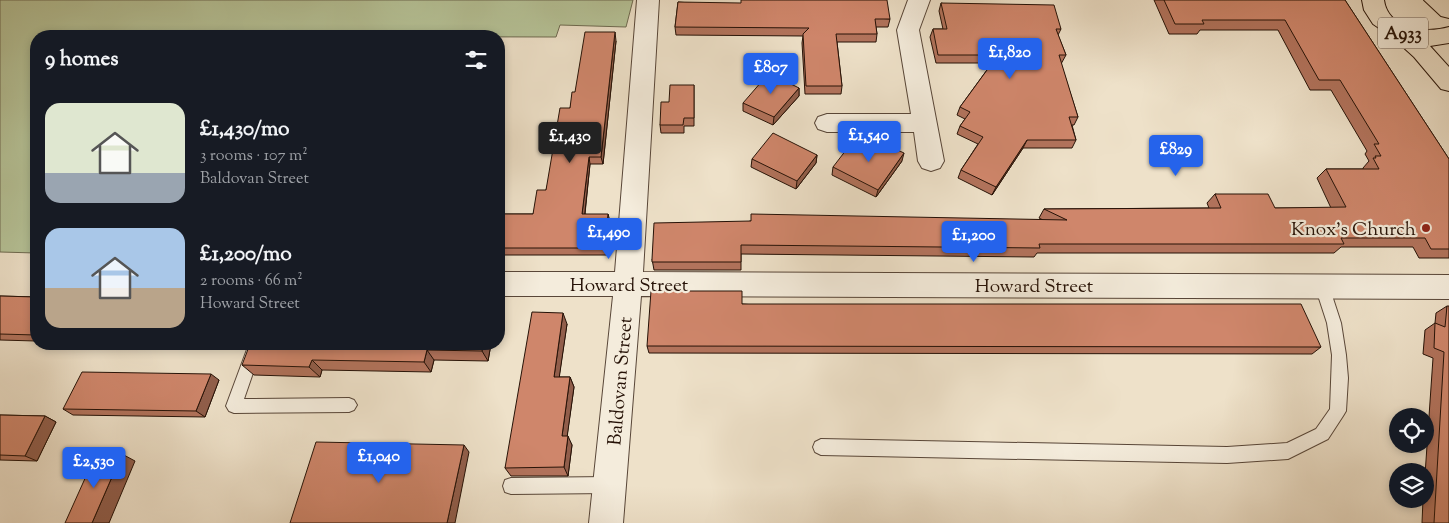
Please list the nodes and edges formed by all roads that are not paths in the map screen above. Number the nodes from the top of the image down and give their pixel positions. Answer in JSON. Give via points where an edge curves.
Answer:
{"nodes":[{"id":1,"x":648,"y":0,"type":"edge"},
{"id":2,"x":919,"y":0,"type":"edge"},
{"id":3,"x":1435,"y":0,"type":"edge"},
{"id":4,"x":1369,"y":4,"type":"edge"},
{"id":5,"x":1449,"y":11,"type":"edge"},
{"id":6,"x":1399,"y":31,"type":"junction"},
{"id":7,"x":1449,"y":34,"type":"edge"},
{"id":8,"x":1449,"y":83,"type":"edge"},
{"id":9,"x":827,"y":123,"type":"dead end"},
{"id":10,"x":924,"y":123,"type":"junction"},
{"id":11,"x":931,"y":161,"type":"dead end"},
{"id":12,"x":628,"y":283,"type":"junction"},
{"id":13,"x":505,"y":284,"type":"edge"},
{"id":14,"x":1322,"y":286,"type":"junction"},
{"id":15,"x":1449,"y":288,"type":"edge"},
{"id":16,"x":254,"y":350,"type":"edge"},
{"id":17,"x":349,"y":405,"type":"dead end"},
{"id":18,"x":821,"y":448,"type":"dead end"},
{"id":19,"x":610,"y":485,"type":"junction"},
{"id":20,"x":511,"y":486,"type":"edge"},
{"id":21,"x":606,"y":523,"type":"edge"}],
"edges":[{"from":1,"to":12,"type":"street","name":"Baldovan Street"},
{"from":2,"to":10,"type":"street","via":[[908,30]]},
{"from":3,"to":5,"type":"main road","number":"A933"},
{"from":4,"to":6,"type":"main road","number":"A933","via":[[1389,26]]},
{"from":6,"to":7,"type":"main road","number":"A933","via":[[1435,39]]},
{"from":6,"to":8,"type":"main road","number":"A933","via":[[1422,51]]},
{"from":9,"to":10,"type":"street"},
{"from":10,"to":11,"type":"street"},
{"from":12,"to":13,"type":"street","name":"Howard Street"},
{"from":12,"to":14,"type":"street","name":"Howard Street"},
{"from":12,"to":19,"type":"street","name":"Baldovan Street"},
{"from":14,"to":15,"type":"street","name":"Howard Street"},
{"from":14,"to":18,"type":"lane","via":[[1334,323],[1339,355],[1338,411],[1322,434],[1288,451],[1226,455]]},
{"from":16,"to":17,"type":"lane","via":[[234,406]]},
{"from":19,"to":20,"type":"lane"},
{"from":19,"to":21,"type":"street","name":"Baldovan Street"}]}
